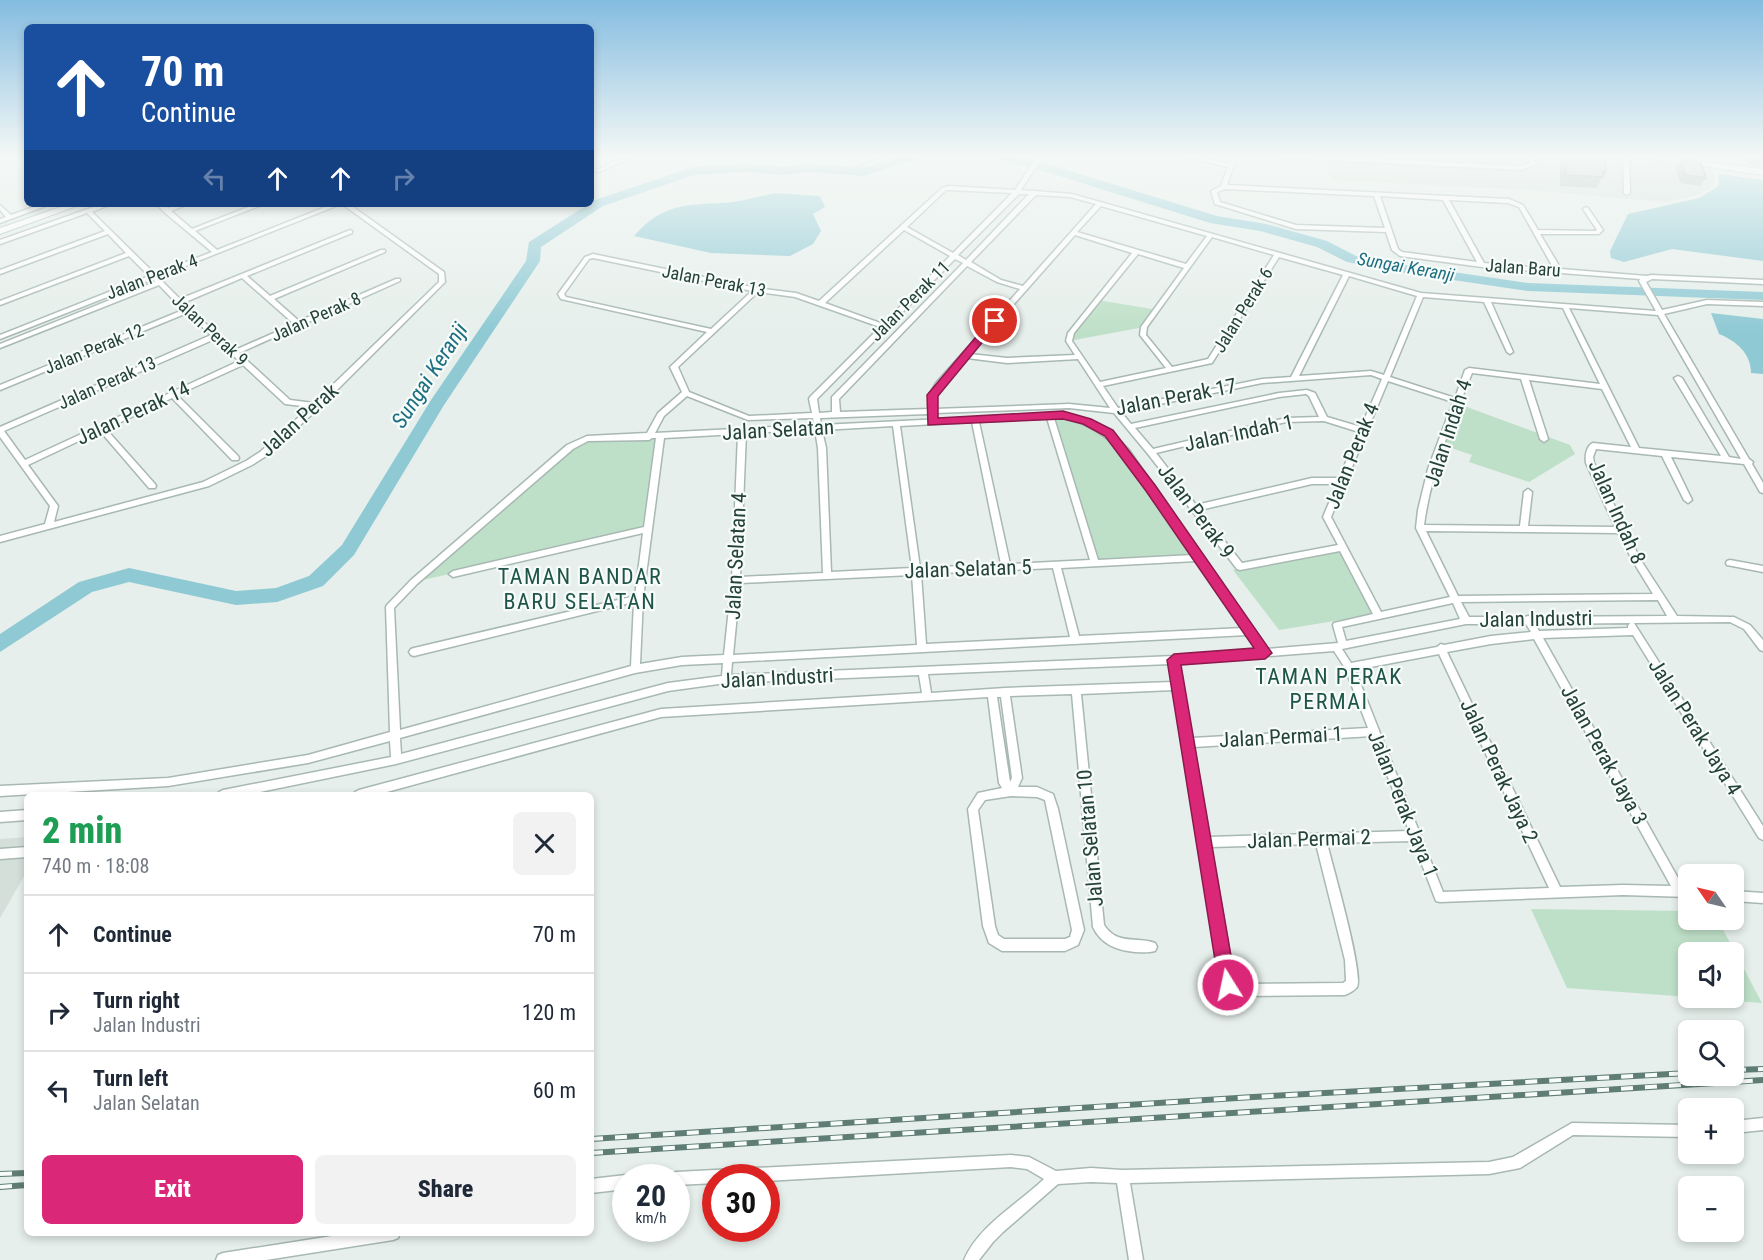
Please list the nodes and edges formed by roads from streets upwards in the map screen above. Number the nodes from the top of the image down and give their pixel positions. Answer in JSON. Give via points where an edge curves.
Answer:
{"nodes":[{"id":1,"x":8,"y":215,"type":"edge"},
{"id":2,"x":16,"y":215,"type":"edge"},
{"id":3,"x":47,"y":215,"type":"edge"},
{"id":4,"x":77,"y":215,"type":"edge"},
{"id":5,"x":92,"y":215,"type":"edge"},
{"id":6,"x":171,"y":215,"type":"edge"},
{"id":7,"x":233,"y":215,"type":"edge"},
{"id":8,"x":311,"y":215,"type":"edge"},
{"id":9,"x":360,"y":215,"type":"edge"},
{"id":10,"x":916,"y":215,"type":"edge"},
{"id":11,"x":995,"y":215,"type":"edge"},
{"id":12,"x":1013,"y":215,"type":"edge"},
{"id":13,"x":1089,"y":215,"type":"edge"},
{"id":14,"x":1138,"y":215,"type":"edge"},
{"id":15,"x":1257,"y":215,"type":"edge"},
{"id":16,"x":1382,"y":215,"type":"edge"},
{"id":17,"x":1455,"y":215,"type":"edge"},
{"id":18,"x":1526,"y":215,"type":"edge"},
{"id":19,"x":1590,"y":215,"type":"edge"},
{"id":20,"x":10,"y":217,"type":"junction"},
{"id":21,"x":0,"y":221,"type":"edge"},
{"id":22,"x":903,"y":227,"type":"junction"},
{"id":23,"x":1387,"y":230,"type":"junction"},
{"id":24,"x":0,"y":231,"type":"edge"},
{"id":25,"x":190,"y":231,"type":"junction"},
{"id":26,"x":109,"y":232,"type":"junction"},
{"id":27,"x":350,"y":232,"type":"dead end"},
{"id":28,"x":1536,"y":232,"type":"junction"},
{"id":29,"x":1073,"y":233,"type":"junction"},
{"id":30,"x":1211,"y":235,"type":"junction"},
{"id":31,"x":0,"y":242,"type":"edge"},
{"id":32,"x":383,"y":251,"type":"dead end"},
{"id":33,"x":216,"y":252,"type":"junction"},
{"id":34,"x":1136,"y":252,"type":"junction"},
{"id":35,"x":131,"y":253,"type":"junction"},
{"id":36,"x":1278,"y":254,"type":"junction"},
{"id":37,"x":956,"y":255,"type":"junction"},
{"id":38,"x":967,"y":262,"type":"junction"},
{"id":39,"x":1482,"y":265,"type":"junction"},
{"id":40,"x":1188,"y":267,"type":"junction"},
{"id":41,"x":1558,"y":270,"type":"junction"},
{"id":42,"x":0,"y":272,"type":"edge"},
{"id":43,"x":1347,"y":273,"type":"junction"},
{"id":44,"x":243,"y":276,"type":"junction"},
{"id":45,"x":1646,"y":278,"type":"junction"},
{"id":46,"x":157,"y":280,"type":"junction"},
{"id":47,"x":398,"y":280,"type":"dead end"},
{"id":48,"x":1763,"y":282,"type":"edge"},
{"id":49,"x":1024,"y":288,"type":"junction"},
{"id":50,"x":757,"y":290,"type":"junction"},
{"id":51,"x":1420,"y":295,"type":"junction"},
{"id":52,"x":269,"y":299,"type":"junction"},
{"id":53,"x":1487,"y":300,"type":"junction"},
{"id":54,"x":179,"y":302,"type":"junction"},
{"id":55,"x":0,"y":303,"type":"edge"},
{"id":56,"x":821,"y":303,"type":"junction"},
{"id":57,"x":1763,"y":304,"type":"edge"},
{"id":58,"x":1566,"y":308,"type":"junction"},
{"id":59,"x":188,"y":310,"type":"junction"},
{"id":60,"x":1658,"y":313,"type":"junction"},
{"id":61,"x":298,"y":324,"type":"junction"},
{"id":62,"x":884,"y":326,"type":"junction"},
{"id":63,"x":710,"y":331,"type":"junction"},
{"id":64,"x":215,"y":336,"type":"junction"},
{"id":65,"x":0,"y":337,"type":"edge"},
{"id":66,"x":0,"y":346,"type":"edge"},
{"id":67,"x":1510,"y":352,"type":"dead end"},
{"id":68,"x":233,"y":353,"type":"junction"},
{"id":69,"x":965,"y":355,"type":"junction"},
{"id":70,"x":1078,"y":357,"type":"junction"},
{"id":71,"x":243,"y":362,"type":"junction"},
{"id":72,"x":1171,"y":370,"type":"junction"},
{"id":73,"x":1386,"y":375,"type":"junction"},
{"id":74,"x":1524,"y":376,"type":"junction"},
{"id":75,"x":1294,"y":378,"type":"junction"},
{"id":76,"x":1678,"y":378,"type":"dead end"},
{"id":77,"x":1099,"y":385,"type":"junction"},
{"id":78,"x":1604,"y":387,"type":"junction"},
{"id":79,"x":0,"y":388,"type":"edge"},
{"id":80,"x":686,"y":393,"type":"junction"},
{"id":81,"x":173,"y":395,"type":"junction"},
{"id":82,"x":1457,"y":401,"type":"junction"},
{"id":83,"x":316,"y":406,"type":"junction"},
{"id":84,"x":930,"y":410,"type":"junction"},
{"id":85,"x":1116,"y":411,"type":"junction"},
{"id":86,"x":836,"y":413,"type":"junction"},
{"id":87,"x":814,"y":415,"type":"junction"},
{"id":88,"x":1050,"y":416,"type":"junction"},
{"id":89,"x":1324,"y":419,"type":"junction"},
{"id":90,"x":975,"y":420,"type":"junction"},
{"id":91,"x":932,"y":422,"type":"junction"},
{"id":92,"x":896,"y":424,"type":"junction"},
{"id":93,"x":1130,"y":427,"type":"junction"},
{"id":94,"x":101,"y":428,"type":"junction"},
{"id":95,"x":818,"y":428,"type":"junction"},
{"id":96,"x":1362,"y":430,"type":"junction"},
{"id":97,"x":0,"y":431,"type":"edge"},
{"id":98,"x":742,"y":433,"type":"junction"},
{"id":99,"x":649,"y":437,"type":"junction"},
{"id":100,"x":660,"y":437,"type":"junction"},
{"id":101,"x":1544,"y":439,"type":"dead end"},
{"id":102,"x":11,"y":448,"type":"junction"},
{"id":103,"x":1636,"y":450,"type":"junction"},
{"id":104,"x":1151,"y":452,"type":"junction"},
{"id":105,"x":0,"y":453,"type":"edge"},
{"id":106,"x":1665,"y":453,"type":"junction"},
{"id":107,"x":235,"y":458,"type":"dead end"},
{"id":108,"x":1726,"y":459,"type":"junction"},
{"id":109,"x":1749,"y":462,"type":"junction"},
{"id":110,"x":23,"y":464,"type":"junction"},
{"id":111,"x":1340,"y":480,"type":"junction"},
{"id":112,"x":152,"y":486,"type":"dead end"},
{"id":113,"x":1763,"y":490,"type":"edge"},
{"id":114,"x":1528,"y":492,"type":"dead end"},
{"id":115,"x":1688,"y":500,"type":"dead end"},
{"id":116,"x":1196,"y":508,"type":"junction"},
{"id":117,"x":49,"y":526,"type":"junction"},
{"id":118,"x":1420,"y":528,"type":"junction"},
{"id":119,"x":1524,"y":528,"type":"junction"},
{"id":120,"x":648,"y":529,"type":"junction"},
{"id":121,"x":1621,"y":530,"type":"junction"},
{"id":122,"x":0,"y":539,"type":"edge"},
{"id":123,"x":1343,"y":547,"type":"junction"},
{"id":124,"x":1200,"y":558,"type":"junction"},
{"id":125,"x":1730,"y":562,"type":"dead end"},
{"id":126,"x":1095,"y":563,"type":"junction"},
{"id":127,"x":1006,"y":567,"type":"junction"},
{"id":128,"x":1057,"y":567,"type":"junction"},
{"id":129,"x":916,"y":570,"type":"junction"},
{"id":130,"x":1763,"y":570,"type":"edge"},
{"id":131,"x":453,"y":574,"type":"dead end"},
{"id":132,"x":827,"y":575,"type":"junction"},
{"id":133,"x":736,"y":580,"type":"junction"},
{"id":134,"x":1659,"y":597,"type":"junction"},
{"id":135,"x":639,"y":598,"type":"junction"},
{"id":136,"x":1456,"y":599,"type":"junction"},
{"id":137,"x":1378,"y":614,"type":"junction"},
{"id":138,"x":1628,"y":618,"type":"junction"},
{"id":139,"x":1528,"y":619,"type":"junction"},
{"id":140,"x":1674,"y":619,"type":"junction"},
{"id":141,"x":1466,"y":621,"type":"junction"},
{"id":142,"x":1251,"y":631,"type":"junction"},
{"id":143,"x":1635,"y":631,"type":"junction"},
{"id":144,"x":1537,"y":635,"type":"junction"},
{"id":145,"x":1076,"y":641,"type":"junction"},
{"id":146,"x":1339,"y":646,"type":"junction"},
{"id":147,"x":1763,"y":647,"type":"edge"},
{"id":148,"x":922,"y":648,"type":"junction"},
{"id":149,"x":1441,"y":648,"type":"junction"},
{"id":150,"x":414,"y":652,"type":"dead end"},
{"id":151,"x":1265,"y":653,"type":"junction"},
{"id":152,"x":730,"y":657,"type":"junction"},
{"id":153,"x":1174,"y":660,"type":"junction"},
{"id":154,"x":1349,"y":667,"type":"junction"},
{"id":155,"x":635,"y":669,"type":"junction"},
{"id":156,"x":923,"y":670,"type":"junction"},
{"id":157,"x":726,"y":679,"type":"junction"},
{"id":158,"x":1177,"y":686,"type":"junction"},
{"id":159,"x":1076,"y":689,"type":"junction"},
{"id":160,"x":1005,"y":692,"type":"junction"},
{"id":161,"x":992,"y":693,"type":"junction"},
{"id":162,"x":927,"y":697,"type":"junction"},
{"id":163,"x":1374,"y":732,"type":"junction"},
{"id":164,"x":396,"y":735,"type":"junction"},
{"id":165,"x":1187,"y":743,"type":"junction"},
{"id":166,"x":396,"y":760,"type":"junction"},
{"id":167,"x":0,"y":791,"type":"edge"},
{"id":168,"x":1011,"y":791,"type":"junction"},
{"id":169,"x":238,"y":792,"type":"edge"},
{"id":170,"x":370,"y":792,"type":"edge"},
{"id":171,"x":24,"y":815,"type":"edge"},
{"id":172,"x":0,"y":817,"type":"edge"},
{"id":173,"x":1763,"y":835,"type":"edge"},
{"id":174,"x":1413,"y":836,"type":"junction"},
{"id":175,"x":1320,"y":838,"type":"junction"},
{"id":176,"x":1204,"y":842,"type":"junction"},
{"id":177,"x":24,"y":852,"type":"edge"},
{"id":178,"x":0,"y":854,"type":"edge"},
{"id":179,"x":1678,"y":880,"type":"edge"},
{"id":180,"x":1678,"y":892,"type":"edge"},
{"id":181,"x":1557,"y":893,"type":"junction"},
{"id":182,"x":1744,"y":897,"type":"edge"},
{"id":183,"x":1763,"y":898,"type":"edge"},
{"id":184,"x":1151,"y":947,"type":"dead end"},
{"id":185,"x":1763,"y":1124,"type":"edge"},
{"id":186,"x":1744,"y":1126,"type":"edge"},
{"id":187,"x":1678,"y":1131,"type":"edge"},
{"id":188,"x":1122,"y":1177,"type":"junction"},
{"id":189,"x":690,"y":1178,"type":"edge"},
{"id":190,"x":1055,"y":1178,"type":"junction"},
{"id":191,"x":612,"y":1183,"type":"edge"},
{"id":192,"x":594,"y":1185,"type":"edge"},
{"id":193,"x":374,"y":1236,"type":"edge"},
{"id":194,"x":223,"y":1260,"type":"edge"},
{"id":195,"x":971,"y":1260,"type":"edge"},
{"id":196,"x":1136,"y":1260,"type":"edge"}],
"edges":[{"from":1,"to":20,"type":"street"},
{"from":2,"to":20,"type":"street"},
{"from":3,"to":24,"type":"street"},
{"from":4,"to":31,"type":"street"},
{"from":5,"to":26,"type":"street","name":"Jalan Perak 9"},
{"from":6,"to":25,"type":"street"},
{"from":7,"to":25,"type":"street"},
{"from":8,"to":33,"type":"street","name":"Jalan Perak 4"},
{"from":9,"to":83,"type":"street","name":"Jalan Perak","via":[[444,277]]},
{"from":10,"to":22,"type":"street"},
{"from":11,"to":37,"type":"street","name":"Jalan Perak 11"},
{"from":12,"to":38,"type":"street","name":"Jalan Perak 11"},
{"from":13,"to":29,"type":"street"},
{"from":14,"to":30,"type":"street"},
{"from":15,"to":23,"type":"street","via":[[1296,226]]},
{"from":16,"to":23,"type":"street"},
{"from":17,"to":39,"type":"street"},
{"from":18,"to":28,"type":"street"},
{"from":19,"to":28,"type":"street","via":[[1600,230],[1597,233]]},
{"from":20,"to":21,"type":"street"},
{"from":22,"to":37,"type":"street"},
{"from":22,"to":56,"type":"street"},
{"from":23,"to":39,"type":"street","name":"Jalan Baru","via":[[1400,254]]},
{"from":25,"to":33,"type":"street"},
{"from":26,"to":35,"type":"street","name":"Jalan Perak 9"},
{"from":26,"to":42,"type":"street"},
{"from":27,"to":44,"type":"street"},
{"from":28,"to":41,"type":"street"},
{"from":29,"to":34,"type":"street"},
{"from":29,"to":49,"type":"street"},
{"from":30,"to":36,"type":"street"},
{"from":30,"to":40,"type":"street"},
{"from":32,"to":52,"type":"street"},
{"from":33,"to":46,"type":"street","name":"Jalan Perak 4"},
{"from":34,"to":40,"type":"street"},
{"from":34,"to":70,"type":"street","name":"Jalan Perak 9","via":[[1071,333],[1069,341]]},
{"from":35,"to":46,"type":"street","name":"Jalan Perak 9"},
{"from":35,"to":55,"type":"street"},
{"from":36,"to":43,"type":"street"},
{"from":36,"to":72,"type":"street","name":"Jalan Perak 6","via":[[1210,361]]},
{"from":37,"to":38,"type":"street"},
{"from":37,"to":62,"type":"street","name":"Jalan Perak 11"},
{"from":38,"to":49,"type":"street","via":[[999,280]]},
{"from":38,"to":86,"type":"street","name":"Jalan Perak 11","via":[[835,399]]},
{"from":39,"to":41,"type":"street","name":"Jalan Baru"},
{"from":40,"to":72,"type":"street","via":[[1144,327],[1143,335]]},
{"from":41,"to":45,"type":"street","name":"Jalan Baru"},
{"from":43,"to":51,"type":"street"},
{"from":43,"to":75,"type":"street"},
{"from":44,"to":52,"type":"street"},
{"from":44,"to":54,"type":"street"},
{"from":45,"to":48,"type":"street","name":"Jalan Baru"},
{"from":45,"to":60,"type":"street","via":[[1642,286]]},
{"from":46,"to":54,"type":"street","name":"Jalan Perak 9"},
{"from":46,"to":65,"type":"street","name":"Jalan Perak 4"},
{"from":46,"to":66,"type":"street","name":"Jalan Perak 4"},
{"from":47,"to":61,"type":"street","name":"Jalan Perak 8"},
{"from":49,"to":69,"type":"street"},
{"from":50,"to":56,"type":"street","name":"Jalan Perak 13"},
{"from":50,"to":63,"type":"street"},
{"from":50,"to":63,"type":"street","name":"Jalan Perak 13","via":[[593,256],[587,258],[561,297]]},
{"from":51,"to":53,"type":"street"},
{"from":51,"to":73,"type":"street","name":"Jalan Perak 4"},
{"from":52,"to":61,"type":"street"},
{"from":53,"to":58,"type":"street"},
{"from":53,"to":67,"type":"street"},
{"from":54,"to":59,"type":"street","name":"Jalan Perak 9"},
{"from":56,"to":62,"type":"street","name":"Jalan Perak 13"},
{"from":57,"to":60,"type":"street","via":[[1707,302]]},
{"from":58,"to":60,"type":"street"},
{"from":58,"to":78,"type":"street"},
{"from":59,"to":64,"type":"street","name":"Jalan Perak 9"},
{"from":59,"to":79,"type":"street","name":"Jalan Perak 12"},
{"from":60,"to":109,"type":"street"},
{"from":61,"to":68,"type":"street","name":"Jalan Perak 8"},
{"from":62,"to":87,"type":"street","name":"Jalan Perak 11","via":[[813,399]]},
{"from":63,"to":80,"type":"street","via":[[674,367]]},
{"from":64,"to":68,"type":"street","name":"Jalan Perak 9"},
{"from":64,"to":97,"type":"street","name":"Jalan Perak 13"},
{"from":68,"to":71,"type":"street","name":"Jalan Perak 9"},
{"from":69,"to":70,"type":"street","via":[[999,360]]},
{"from":69,"to":84,"type":"street","via":[[933,395]]},
{"from":70,"to":77,"type":"street","name":"Jalan Perak 9"},
{"from":71,"to":81,"type":"street","name":"Jalan Perak 14"},
{"from":71,"to":83,"type":"street","name":"Jalan Perak 9","via":[[288,402]]},
{"from":72,"to":77,"type":"street","name":"Jalan Perak 6"},
{"from":73,"to":75,"type":"street","name":"Jalan Perak 17"},
{"from":73,"to":82,"type":"street","name":"Jalan Perak 17"},
{"from":73,"to":96,"type":"street","name":"Jalan Perak 4"},
{"from":74,"to":78,"type":"street","name":"Jalan Indah 4"},
{"from":74,"to":82,"type":"street","name":"Jalan Indah 4","via":[[1469,370]]},
{"from":74,"to":101,"type":"street"},
{"from":75,"to":85,"type":"street","name":"Jalan Perak 17"},
{"from":76,"to":108,"type":"street"},
{"from":77,"to":85,"type":"street","name":"Jalan Perak 9"},
{"from":78,"to":103,"type":"street"},
{"from":80,"to":87,"type":"street","via":[[748,418]]},
{"from":80,"to":99,"type":"street","via":[[661,415]]},
{"from":81,"to":94,"type":"street","name":"Jalan Perak 14"},
{"from":81,"to":107,"type":"street"},
{"from":82,"to":118,"type":"street","name":"Jalan Indah 4"},
{"from":83,"to":117,"type":"street","name":"Jalan Perak","via":[[263,454],[215,481]]},
{"from":84,"to":85,"type":"street","name":"Jalan Perak 17","via":[[1069,406]]},
{"from":84,"to":86,"type":"street","name":"Jalan Perak 17"},
{"from":84,"to":91,"type":"street"},
{"from":85,"to":93,"type":"street","name":"Jalan Perak 9"},
{"from":86,"to":87,"type":"street","name":"Jalan Perak 17"},
{"from":87,"to":95,"type":"street"},
{"from":88,"to":90,"type":"street","name":"Jalan Selatan"},
{"from":88,"to":124,"type":"street","name":"Jalan Selatan","via":[[1087,421],[1109,433]]},
{"from":88,"to":126,"type":"street"},
{"from":89,"to":93,"type":"street","via":[[1307,392],[1279,394]]},
{"from":89,"to":96,"type":"street","name":"Jalan Indah 1"},
{"from":89,"to":104,"type":"street","name":"Jalan Indah 1","via":[[1286,420]]},
{"from":90,"to":91,"type":"street","name":"Jalan Selatan"},
{"from":90,"to":127,"type":"street"},
{"from":91,"to":92,"type":"street","name":"Jalan Selatan"},
{"from":92,"to":95,"type":"street","name":"Jalan Selatan"},
{"from":92,"to":129,"type":"street"},
{"from":93,"to":104,"type":"street","name":"Jalan Perak 9"},
{"from":94,"to":110,"type":"street","name":"Jalan Perak 14"},
{"from":94,"to":112,"type":"street"},
{"from":95,"to":98,"type":"street","name":"Jalan Selatan"},
{"from":95,"to":132,"type":"street"},
{"from":96,"to":111,"type":"street","name":"Jalan Perak 4"},
{"from":97,"to":102,"type":"street"},
{"from":98,"to":100,"type":"street","name":"Jalan Selatan"},
{"from":98,"to":133,"type":"street","name":"Jalan Selatan 4"},
{"from":99,"to":100,"type":"street","name":"Jalan Selatan"},
{"from":99,"to":164,"type":"street","name":"Jalan Selatan","via":[[587,439],[570,447],[396,598],[389,617]]},
{"from":100,"to":120,"type":"street"},
{"from":102,"to":105,"type":"street"},
{"from":102,"to":110,"type":"street"},
{"from":103,"to":106,"type":"street","name":"Jalan Indah 8"},
{"from":103,"to":121,"type":"street","name":"Jalan Indah 8","via":[[1593,446],[1589,457]]},
{"from":104,"to":116,"type":"street","name":"Jalan Perak 9"},
{"from":106,"to":108,"type":"street","name":"Jalan Indah 8"},
{"from":106,"to":115,"type":"street"},
{"from":108,"to":109,"type":"street","name":"Jalan Indah 8"},
{"from":109,"to":113,"type":"street"},
{"from":110,"to":117,"type":"street","via":[[54,506]]},
{"from":111,"to":116,"type":"street","via":[[1312,481]]},
{"from":111,"to":123,"type":"street","name":"Jalan Perak 4","via":[[1327,517]]},
{"from":114,"to":119,"type":"street"},
{"from":116,"to":123,"type":"street","name":"Jalan Perak 9","via":[[1240,567]]},
{"from":117,"to":122,"type":"street","name":"Jalan Perak"},
{"from":118,"to":119,"type":"street"},
{"from":118,"to":136,"type":"street"},
{"from":119,"to":121,"type":"street"},
{"from":120,"to":131,"type":"street"},
{"from":120,"to":135,"type":"street"},
{"from":121,"to":134,"type":"street","name":"Jalan Indah 8"},
{"from":123,"to":137,"type":"street","name":"Jalan Perak 4"},
{"from":124,"to":126,"type":"street","name":"Jalan Selatan 5"},
{"from":124,"to":142,"type":"street","name":"Jalan Selatan"},
{"from":125,"to":130,"type":"street"},
{"from":126,"to":128,"type":"street","name":"Jalan Selatan 5"},
{"from":127,"to":128,"type":"street","name":"Jalan Selatan 5"},
{"from":127,"to":129,"type":"street","name":"Jalan Selatan 5"},
{"from":128,"to":145,"type":"street"},
{"from":129,"to":132,"type":"street","name":"Jalan Selatan 5"},
{"from":129,"to":148,"type":"street"},
{"from":132,"to":133,"type":"street","name":"Jalan Selatan 5"},
{"from":133,"to":152,"type":"street","name":"Jalan Selatan 4"},
{"from":134,"to":136,"type":"street","name":"Jalan Industri"},
{"from":134,"to":140,"type":"street","name":"Jalan Indah 8"},
{"from":135,"to":150,"type":"street"},
{"from":135,"to":155,"type":"street"},
{"from":136,"to":137,"type":"street","name":"Jalan Industri"},
{"from":136,"to":141,"type":"street"},
{"from":137,"to":146,"type":"street","name":"Jalan Industri","via":[[1337,625]]},
{"from":138,"to":139,"type":"street","name":"Jalan Industri"},
{"from":138,"to":140,"type":"street","name":"Jalan Industri"},
{"from":138,"to":143,"type":"street","name":"Jalan Perak Jaya 4"},
{"from":139,"to":141,"type":"street","name":"Jalan Industri"},
{"from":139,"to":144,"type":"street","name":"Jalan Perak Jaya 3"},
{"from":140,"to":147,"type":"street","name":"Jalan Industri","via":[[1731,619],[1747,627]]},
{"from":141,"to":146,"type":"street","name":"Jalan Industri"},
{"from":142,"to":145,"type":"street"},
{"from":142,"to":151,"type":"street","name":"Jalan Selatan"},
{"from":143,"to":144,"type":"street"},
{"from":143,"to":173,"type":"street","name":"Jalan Perak Jaya 4"},
{"from":144,"to":149,"type":"street"},
{"from":144,"to":179,"type":"street","name":"Jalan Perak Jaya 3"},
{"from":145,"to":148,"type":"street"},
{"from":146,"to":151,"type":"street","name":"Jalan Industri"},
{"from":146,"to":154,"type":"street","name":"Jalan Perak Jaya 1"},
{"from":148,"to":152,"type":"street"},
{"from":149,"to":154,"type":"street"},
{"from":149,"to":181,"type":"street","name":"Jalan Perak Jaya 2"},
{"from":151,"to":153,"type":"street","name":"Jalan Industri"},
{"from":152,"to":155,"type":"street"},
{"from":152,"to":157,"type":"street","name":"Jalan Selatan 4"},
{"from":153,"to":156,"type":"street","name":"Jalan Industri"},
{"from":153,"to":158,"type":"street"},
{"from":154,"to":163,"type":"street","name":"Jalan Perak Jaya 1"},
{"from":155,"to":164,"type":"street"},
{"from":156,"to":157,"type":"street","name":"Jalan Industri"},
{"from":156,"to":162,"type":"street"},
{"from":157,"to":166,"type":"street","name":"Jalan Industri","via":[[668,687]]},
{"from":158,"to":159,"type":"street","name":"Jalan Industri"},
{"from":158,"to":165,"type":"street"},
{"from":159,"to":160,"type":"street","name":"Jalan Industri"},
{"from":159,"to":184,"type":"street","name":"Jalan Selatan 10","via":[[1099,927],[1113,944]]},
{"from":160,"to":161,"type":"street","name":"Jalan Industri"},
{"from":160,"to":168,"type":"street","via":[[1017,778]]},
{"from":161,"to":162,"type":"street","name":"Jalan Industri"},
{"from":161,"to":168,"type":"street","via":[[1004,783]]},
{"from":162,"to":170,"type":"street","name":"Jalan Industri","via":[[660,713]]},
{"from":163,"to":165,"type":"street","name":"Jalan Permai 1"},
{"from":163,"to":174,"type":"street","name":"Jalan Perak Jaya 1"},
{"from":164,"to":166,"type":"street","name":"Jalan Selatan"},
{"from":164,"to":167,"type":"street","via":[[308,759],[168,782]]},
{"from":165,"to":176,"type":"street"},
{"from":166,"to":169,"type":"street","name":"Jalan Industri"},
{"from":168,"to":168,"type":"street","via":[[1037,792],[1049,797],[1078,930],[1074,941],[1065,945],[1002,945],[993,939],[973,809],[982,796]]},
{"from":171,"to":172,"type":"street"},
{"from":174,"to":175,"type":"street","name":"Jalan Permai 2"},
{"from":174,"to":181,"type":"street","name":"Jalan Perak Jaya 1","via":[[1440,897]]},
{"from":175,"to":176,"type":"street","name":"Jalan Permai 2"},
{"from":175,"to":176,"type":"street","via":[[1352,960],[1352,984],[1345,989],[1230,990]]},
{"from":177,"to":178,"type":"street"},
{"from":180,"to":181,"type":"street"},
{"from":182,"to":183,"type":"street"},
{"from":185,"to":186,"type":"street"},
{"from":187,"to":188,"type":"street","via":[[1572,1129],[1515,1163],[1490,1168]]},
{"from":188,"to":190,"type":"street"},
{"from":188,"to":196,"type":"street"},
{"from":189,"to":190,"type":"street","via":[[1011,1161],[1029,1163]]},
{"from":190,"to":195,"type":"street","via":[[993,1232]]},
{"from":191,"to":192,"type":"street"},
{"from":193,"to":194,"type":"street"}]}
